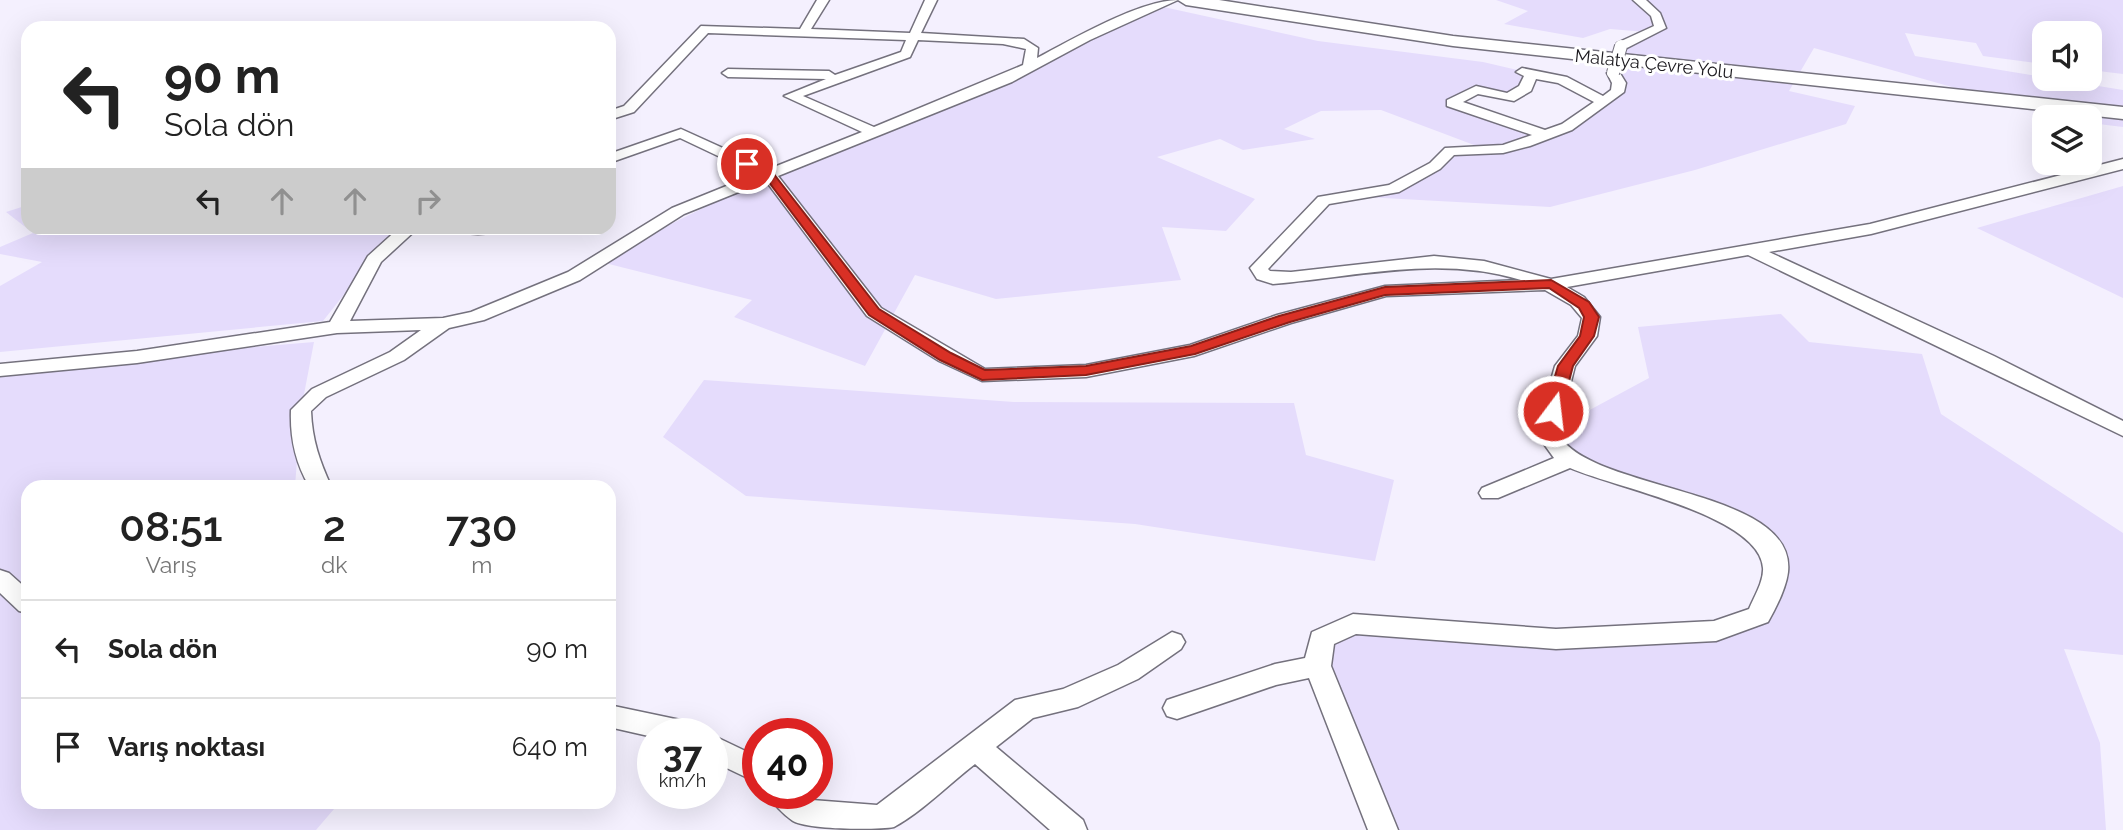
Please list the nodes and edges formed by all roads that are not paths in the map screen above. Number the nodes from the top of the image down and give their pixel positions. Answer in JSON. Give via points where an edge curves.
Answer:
{"nodes":[{"id":1,"x":823,"y":0,"type":"edge"},
{"id":2,"x":931,"y":0,"type":"edge"},
{"id":3,"x":1186,"y":0,"type":"edge"},
{"id":4,"x":1215,"y":0,"type":"edge"},
{"id":5,"x":1639,"y":0,"type":"edge"},
{"id":6,"x":1166,"y":3,"type":"edge"},
{"id":7,"x":803,"y":33,"type":"junction"},
{"id":8,"x":915,"y":36,"type":"junction"},
{"id":9,"x":1029,"y":68,"type":"junction"},
{"id":10,"x":1519,"y":71,"type":"dead end"},
{"id":11,"x":728,"y":73,"type":"dead end"},
{"id":12,"x":1534,"y":74,"type":"junction"},
{"id":13,"x":842,"y":76,"type":"junction"},
{"id":14,"x":1604,"y":102,"type":"junction"},
{"id":15,"x":2123,"y":107,"type":"edge"},
{"id":16,"x":2123,"y":113,"type":"edge"},
{"id":17,"x":616,"y":114,"type":"edge"},
{"id":18,"x":873,"y":132,"type":"junction"},
{"id":19,"x":1545,"y":135,"type":"junction"},
{"id":20,"x":616,"y":156,"type":"edge"},
{"id":21,"x":2123,"y":164,"type":"edge"},
{"id":22,"x":769,"y":175,"type":"junction"},
{"id":23,"x":398,"y":235,"type":"edge"},
{"id":24,"x":1751,"y":250,"type":"junction"},
{"id":25,"x":1551,"y":284,"type":"junction"},
{"id":26,"x":443,"y":324,"type":"junction"},
{"id":27,"x":337,"y":327,"type":"junction"},
{"id":28,"x":0,"y":370,"type":"edge"},
{"id":29,"x":2123,"y":429,"type":"edge"},
{"id":30,"x":1571,"y":459,"type":"junction"},
{"id":31,"x":316,"y":480,"type":"edge"},
{"id":32,"x":1490,"y":493,"type":"dead end"},
{"id":33,"x":0,"y":579,"type":"edge"},
{"id":34,"x":21,"y":598,"type":"edge"},
{"id":35,"x":1172,"y":642,"type":"dead end"},
{"id":36,"x":1318,"y":666,"type":"junction"},
{"id":37,"x":1177,"y":708,"type":"dead end"},
{"id":38,"x":616,"y":720,"type":"edge"},
{"id":39,"x":637,"y":724,"type":"edge"},
{"id":40,"x":976,"y":747,"type":"junction"},
{"id":41,"x":802,"y":809,"type":"edge"},
{"id":42,"x":1072,"y":830,"type":"edge"},
{"id":43,"x":1383,"y":830,"type":"edge"}],
"edges":[{"from":1,"to":7,"type":"street"},
{"from":2,"to":8,"type":"street"},
{"from":3,"to":16,"type":"highway","name":"Malatya Çevre Yolu","via":[[1480,44]]},
{"from":4,"to":15,"type":"highway","name":"Malatya Çevre Yolu","via":[[1582,50]]},
{"from":5,"to":14,"type":"street","bridge":true,"via":[[1656,15],[1660,28],[1621,46],[1613,74],[1619,83],[1617,92]]},
{"from":6,"to":9,"type":"street"},
{"from":7,"to":8,"type":"street"},
{"from":7,"to":17,"type":"street","via":[[705,29],[629,109]]},
{"from":8,"to":9,"type":"street","via":[[1024,43],[1031,48]]},
{"from":8,"to":13,"type":"street","via":[[901,56]]},
{"from":9,"to":18,"type":"street"},
{"from":10,"to":12,"type":"street"},
{"from":11,"to":13,"type":"street"},
{"from":12,"to":14,"type":"street","via":[[1563,80]]},
{"from":12,"to":19,"type":"street","via":[[1526,88],[1509,98],[1476,90],[1452,103]]},
{"from":13,"to":18,"type":"street","via":[[793,93],[792,98]]},
{"from":14,"to":19,"type":"street"},
{"from":18,"to":22,"type":"street"},
{"from":19,"to":25,"type":"street","via":[[1503,149],[1450,151],[1435,166],[1393,189],[1324,200],[1259,268],[1273,279],[1413,262],[1448,263]]},
{"from":20,"to":22,"type":"street","via":[[681,133]]},
{"from":21,"to":24,"type":"street","via":[[1871,229]]},
{"from":22,"to":25,"type":"street","via":[[874,312],[982,375],[1086,371],[1195,350],[1385,291]]},
{"from":22,"to":26,"type":"street","via":[[678,211],[574,276],[513,303]]},
{"from":23,"to":27,"type":"street","via":[[372,257]]},
{"from":24,"to":25,"type":"street"},
{"from":24,"to":29,"type":"street"},
{"from":25,"to":30,"type":"street","via":[[1584,305],[1591,317],[1587,336],[1565,366],[1547,433],[1556,450]]},
{"from":26,"to":27,"type":"street"},
{"from":26,"to":31,"type":"street","via":[[397,356],[319,393],[301,410],[300,438]]},
{"from":27,"to":28,"type":"street","via":[[137,357]]},
{"from":30,"to":32,"type":"street"},
{"from":30,"to":36,"type":"street","via":[[1742,522],[1765,539],[1776,569],[1759,615],[1716,632],[1556,639],[1353,624],[1321,639]]},
{"from":33,"to":34,"type":"street"},
{"from":35,"to":40,"type":"street","via":[[1128,672],[1068,699],[1026,708]]},
{"from":36,"to":37,"type":"street"},
{"from":36,"to":43,"type":"street"},
{"from":38,"to":39,"type":"street"},
{"from":40,"to":41,"type":"street","via":[[883,818],[846,818]]},
{"from":40,"to":42,"type":"street"}]}
